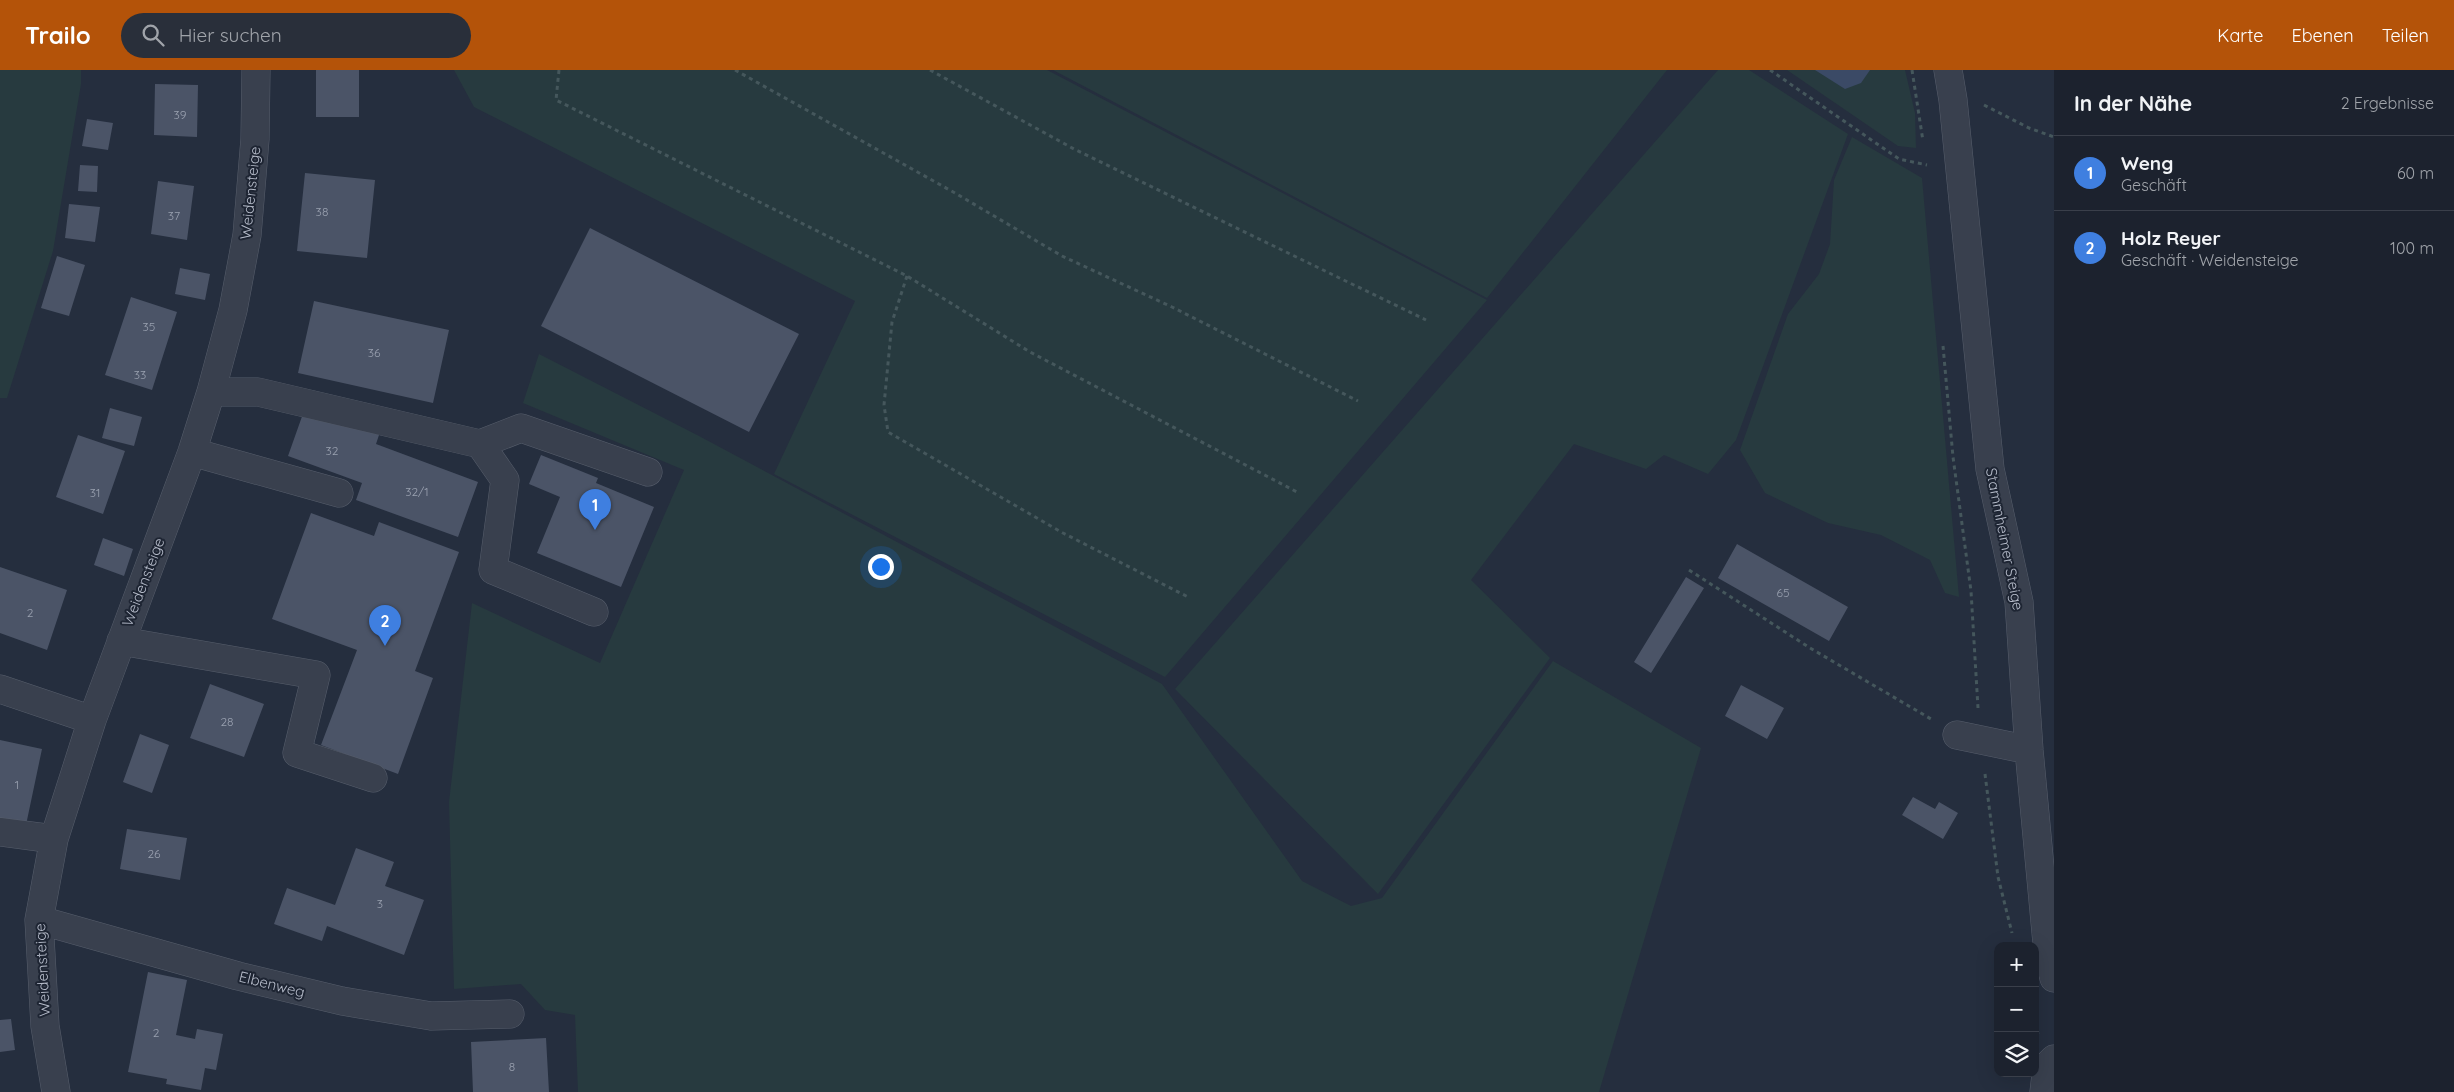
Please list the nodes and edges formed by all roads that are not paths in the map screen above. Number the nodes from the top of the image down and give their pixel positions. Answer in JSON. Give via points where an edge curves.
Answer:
{"nodes":[{"id":1,"x":256,"y":70,"type":"edge"},
{"id":2,"x":1948,"y":70,"type":"edge"},
{"id":3,"x":211,"y":392,"type":"junction"},
{"id":4,"x":480,"y":444,"type":"junction"},
{"id":5,"x":192,"y":452,"type":"junction"},
{"id":6,"x":648,"y":472,"type":"dead end"},
{"id":7,"x":339,"y":493,"type":"dead end"},
{"id":8,"x":594,"y":612,"type":"dead end"},
{"id":9,"x":120,"y":642,"type":"junction"},
{"id":10,"x":0,"y":689,"type":"edge"},
{"id":11,"x":92,"y":720,"type":"junction"},
{"id":12,"x":1969,"y":737,"type":"road end"},
{"id":13,"x":2029,"y":750,"type":"junction"},
{"id":14,"x":373,"y":778,"type":"dead end"},
{"id":15,"x":0,"y":832,"type":"edge"},
{"id":16,"x":54,"y":839,"type":"junction"},
{"id":17,"x":39,"y":920,"type":"junction"},
{"id":18,"x":2054,"y":978,"type":"edge"},
{"id":19,"x":510,"y":1014,"type":"dead end"},
{"id":20,"x":2054,"y":1058,"type":"edge"},
{"id":21,"x":56,"y":1092,"type":"edge"},
{"id":22,"x":2044,"y":1092,"type":"edge"}],
"edges":[{"from":1,"to":3,"type":"street","name":"Weidensteige","via":[[255,139],[247,235],[233,310]]},
{"from":2,"to":13,"type":"street","name":"Stammheimer Steige","via":[[1990,469],[2019,602]]},
{"from":3,"to":4,"type":"street","via":[[258,392]]},
{"from":3,"to":5,"type":"street","name":"Weidensteige"},
{"from":4,"to":6,"type":"street","via":[[521,428]]},
{"from":4,"to":8,"type":"street","via":[[505,480],[493,570]]},
{"from":5,"to":7,"type":"street"},
{"from":5,"to":9,"type":"street","name":"Weidensteige"},
{"from":9,"to":11,"type":"street","name":"Weidensteige"},
{"from":9,"to":14,"type":"street","via":[[316,676],[296,753]]},
{"from":10,"to":11,"type":"street"},
{"from":11,"to":16,"type":"street","name":"Weidensteige"},
{"from":12,"to":13,"type":"street"},
{"from":13,"to":18,"type":"street","name":"Stammheimer Steige","via":[[2048,954]]},
{"from":15,"to":16,"type":"street"},
{"from":16,"to":17,"type":"street","name":"Weidensteige"},
{"from":17,"to":19,"type":"street","name":"Elbenweg","via":[[238,976],[342,1001],[431,1016]]},
{"from":17,"to":21,"type":"street","name":"Weidensteige","via":[[45,1026]]},
{"from":20,"to":22,"type":"street","via":[[2047,1066]]}]}
